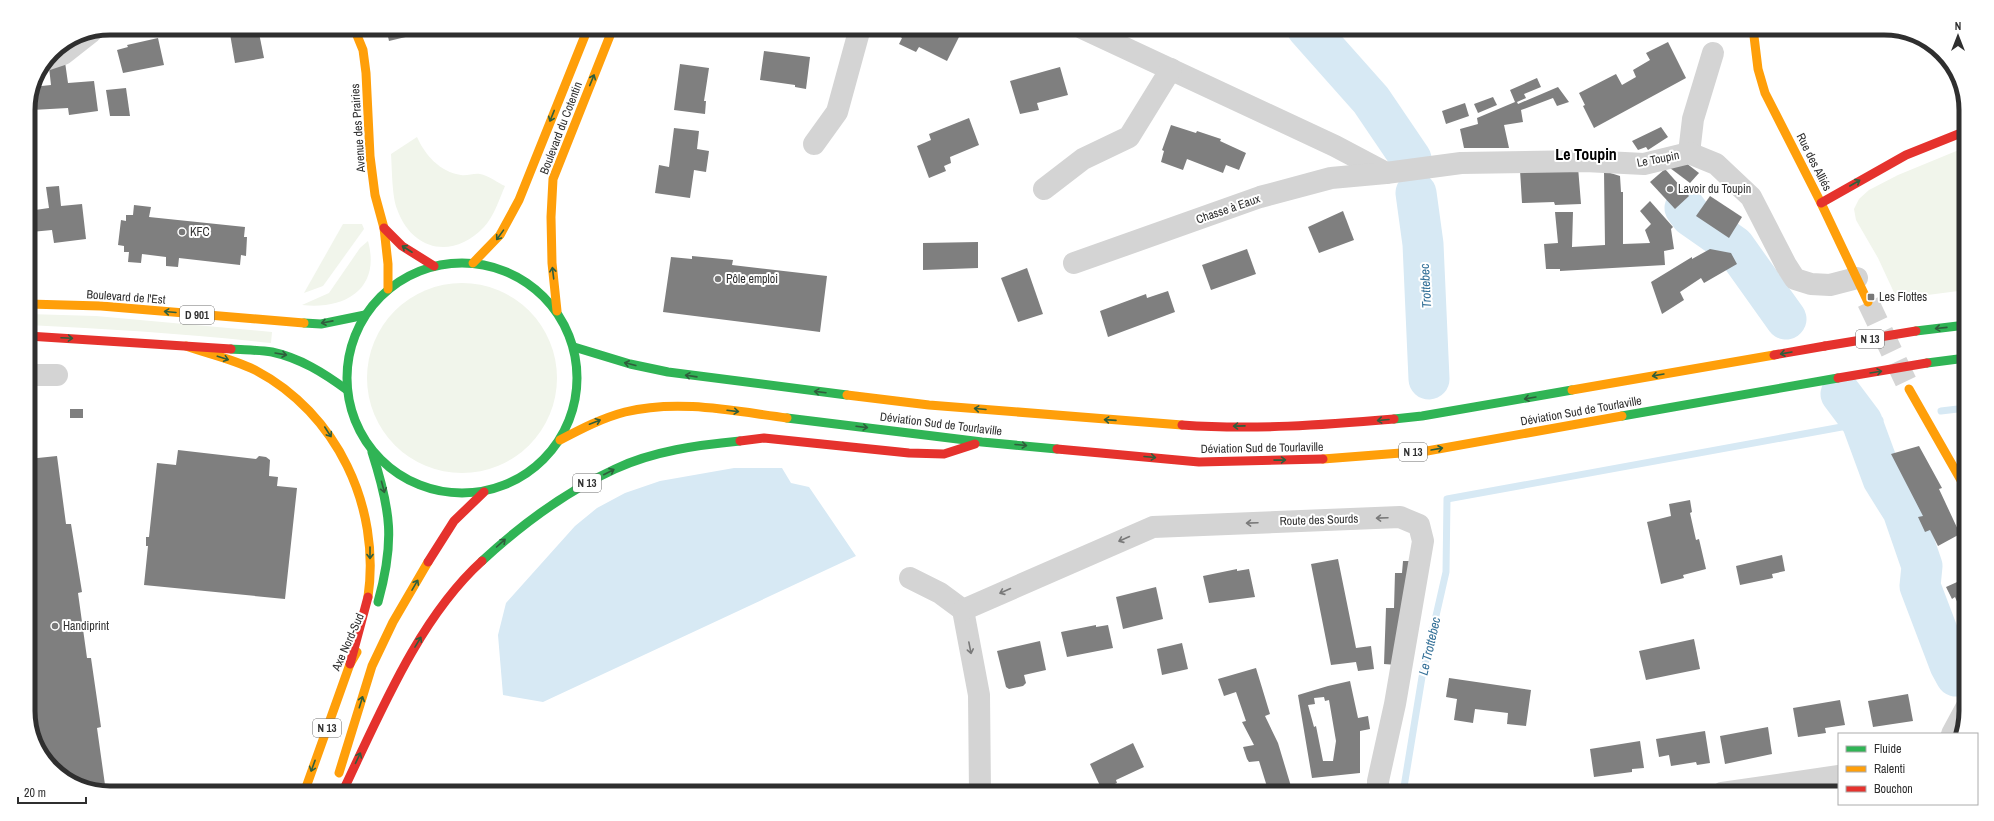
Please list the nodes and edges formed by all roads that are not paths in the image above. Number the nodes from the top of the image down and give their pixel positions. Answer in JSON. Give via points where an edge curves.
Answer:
{"nodes":[{"id":1,"x":357,"y":35,"type":"edge"},
{"id":2,"x":585,"y":35,"type":"edge"},
{"id":3,"x":610,"y":35,"type":"edge"},
{"id":4,"x":858,"y":35,"type":"edge"},
{"id":5,"x":1097,"y":35,"type":"edge"},
{"id":6,"x":1754,"y":35,"type":"edge"},
{"id":7,"x":76,"y":44,"type":"edge"},
{"id":8,"x":1714,"y":53,"type":"dead end"},
{"id":9,"x":60,"y":55,"type":"edge"},
{"id":10,"x":1171,"y":69,"type":"junction"},
{"id":11,"x":1959,"y":134,"type":"edge"},
{"id":12,"x":814,"y":144,"type":"dead end"},
{"id":13,"x":1689,"y":153,"type":"junction"},
{"id":14,"x":1402,"y":171,"type":"junction"},
{"id":15,"x":1044,"y":189,"type":"dead end"},
{"id":16,"x":1821,"y":203,"type":"junction"},
{"id":17,"x":384,"y":228,"type":"junction"},
{"id":18,"x":473,"y":263,"type":"junction"},
{"id":19,"x":1074,"y":263,"type":"dead end"},
{"id":20,"x":434,"y":266,"type":"junction"},
{"id":21,"x":1857,"y":278,"type":"junction"},
{"id":22,"x":388,"y":289,"type":"junction"},
{"id":23,"x":1868,"y":302,"type":"tunnel mouth"},
{"id":24,"x":35,"y":304,"type":"edge"},
{"id":25,"x":557,"y":311,"type":"junction"},
{"id":26,"x":365,"y":315,"type":"junction"},
{"id":27,"x":1959,"y":326,"type":"edge"},
{"id":28,"x":35,"y":336,"type":"edge"},
{"id":29,"x":186,"y":346,"type":"junction"},
{"id":30,"x":574,"y":347,"type":"junction"},
{"id":31,"x":1959,"y":359,"type":"edge"},
{"id":32,"x":35,"y":375,"type":"edge"},
{"id":33,"x":57,"y":375,"type":"dead end"},
{"id":34,"x":1909,"y":389,"type":"tunnel mouth"},
{"id":35,"x":347,"y":390,"type":"junction"},
{"id":36,"x":560,"y":440,"type":"junction"},
{"id":37,"x":982,"y":442,"type":"junction"},
{"id":38,"x":372,"y":450,"type":"junction"},
{"id":39,"x":1959,"y":478,"type":"edge"},
{"id":40,"x":484,"y":492,"type":"junction"},
{"id":41,"x":910,"y":578,"type":"dead end"},
{"id":42,"x":376,"y":610,"type":"dead end"},
{"id":43,"x":963,"y":610,"type":"junction"},
{"id":44,"x":369,"y":632,"type":"dead end"},
{"id":45,"x":350,"y":664,"type":"junction"},
{"id":46,"x":1958,"y":722,"type":"edge"},
{"id":47,"x":1953,"y":733,"type":"edge"},
{"id":48,"x":1838,"y":776,"type":"edge"},
{"id":49,"x":306,"y":786,"type":"edge"},
{"id":50,"x":334,"y":786,"type":"edge"},
{"id":51,"x":345,"y":786,"type":"edge"},
{"id":52,"x":980,"y":786,"type":"edge"},
{"id":53,"x":1378,"y":786,"type":"edge"},
{"id":54,"x":1770,"y":786,"type":"edge"}],
"edges":[{"from":1,"to":17,"type":"main road","name":"Avenue des Prairies","via":[[363,50],[375,195]]},
{"from":2,"to":18,"type":"main road","name":"Boulevard du Cotentin","one_way":true,"via":[[519,200],[500,235]]},
{"from":25,"to":3,"type":"main road","name":"Boulevard du Cotentin","one_way":true,"via":[[550,217],[554,180]]},
{"from":4,"to":12,"type":"street","via":[[838,112]]},
{"from":5,"to":10,"type":"street"},
{"from":6,"to":16,"type":"main road","name":"Rue des Alliés","via":[[1762,85]]},
{"from":7,"to":9,"type":"street"},
{"from":8,"to":13,"type":"street","via":[[1693,119]]},
{"from":10,"to":14,"type":"street","via":[[1335,146]]},
{"from":10,"to":15,"type":"street","via":[[1129,137],[1083,159]]},
{"from":16,"to":11,"type":"main road","one_way":true,"via":[[1906,155]]},
{"from":13,"to":14,"type":"street","name":"Le Toupin","via":[[1644,164],[1585,161],[1461,163]]},
{"from":13,"to":21,"type":"street","name":"Le Toupin","via":[[1716,164],[1751,197],[1786,265],[1796,279],[1811,284],[1830,285]]},
{"from":14,"to":19,"type":"street","name":"Chasse à Eaux","via":[[1331,178],[1260,197]]},
{"from":16,"to":21,"type":"main road","name":"Rue des Alliés"},
{"from":20,"to":17,"type":"main road","name":"Avenue des Prairies","one_way":true,"via":[[402,246]]},
{"from":17,"to":22,"type":"main road","name":"Avenue des Prairies"},
{"from":18,"to":20,"type":"main road"},
{"from":18,"to":25,"type":"main road","via":[[505,271],[517,277],[534,288]]},
{"from":20,"to":22,"type":"main road","via":[[410,275]]},
{"from":21,"to":23,"type":"main road","name":"Rue des Alliés"},
{"from":22,"to":26,"type":"main road"},
{"from":26,"to":24,"type":"main road","name":"Boulevard de l'Est","number":"D 901","one_way":true,"via":[[321,324],[101,306]]},
{"from":25,"to":30,"type":"main road"},
{"from":26,"to":35,"type":"main road","via":[[353,338],[347,364]]},
{"from":27,"to":30,"type":"main road","name":"Déviation Sud de Tourlaville","number":"N 13","one_way":true,"bridge":true,"via":[[1825,346],[1422,416],[1335,424],[1208,427],[929,405],[745,383],[668,372],[630,364]]},
{"from":28,"to":29,"type":"main road","one_way":true},
{"from":29,"to":35,"type":"main road","one_way":true,"via":[[270,352],[288,356],[323,372]]},
{"from":29,"to":45,"type":"main road","one_way":true,"via":[[244,365],[279,386],[324,427],[350,468],[366,514],[371,550],[369,588]]},
{"from":30,"to":36,"type":"main road","via":[[578,379],[574,411]]},
{"from":37,"to":31,"type":"main road","name":"Déviation Sud de Tourlaville","number":"N 13","one_way":true,"bridge":true,"via":[[1199,462],[1328,459],[1427,451]]},
{"from":32,"to":33,"type":"street"},
{"from":34,"to":39,"type":"main road"},
{"from":35,"to":38,"type":"main road","via":[[355,422]]},
{"from":36,"to":37,"type":"main road","name":"Déviation Sud de Tourlaville","number":"N 13","one_way":true,"via":[[590,424],[633,410],[657,406],[694,406]]},
{"from":36,"to":40,"type":"main road","via":[[540,464],[514,482]]},
{"from":51,"to":37,"type":"main road","number":"N 13","one_way":true,"via":[[401,671],[420,638],[446,602],[474,568],[505,540],[574,490],[616,468],[665,452],[706,444],[764,438],[909,453],[944,454]]},
{"from":38,"to":40,"type":"main road","via":[[394,472],[422,487],[453,493]]},
{"from":38,"to":42,"type":"main road","name":"Axe Nord-Sud","one_way":true,"via":[[385,491],[389,524],[389,554]]},
{"from":50,"to":40,"type":"main road","number":"N 13","one_way":true,"via":[[372,666],[393,622],[454,521]]},
{"from":41,"to":43,"type":"street","via":[[940,593]]},
{"from":43,"to":52,"type":"street","one_way":true,"via":[[979,695]]},
{"from":53,"to":43,"type":"street","name":"Route des Sourds","one_way":true,"via":[[1395,704],[1422,542],[1419,525],[1400,517],[1153,527]]},
{"from":44,"to":45,"type":"main road","name":"Axe Nord-Sud","number":"N 13"},
{"from":45,"to":49,"type":"main road","name":"Axe Nord-Sud","number":"N 13","one_way":true},
{"from":46,"to":47,"type":"street"},
{"from":48,"to":54,"type":"street"}]}
